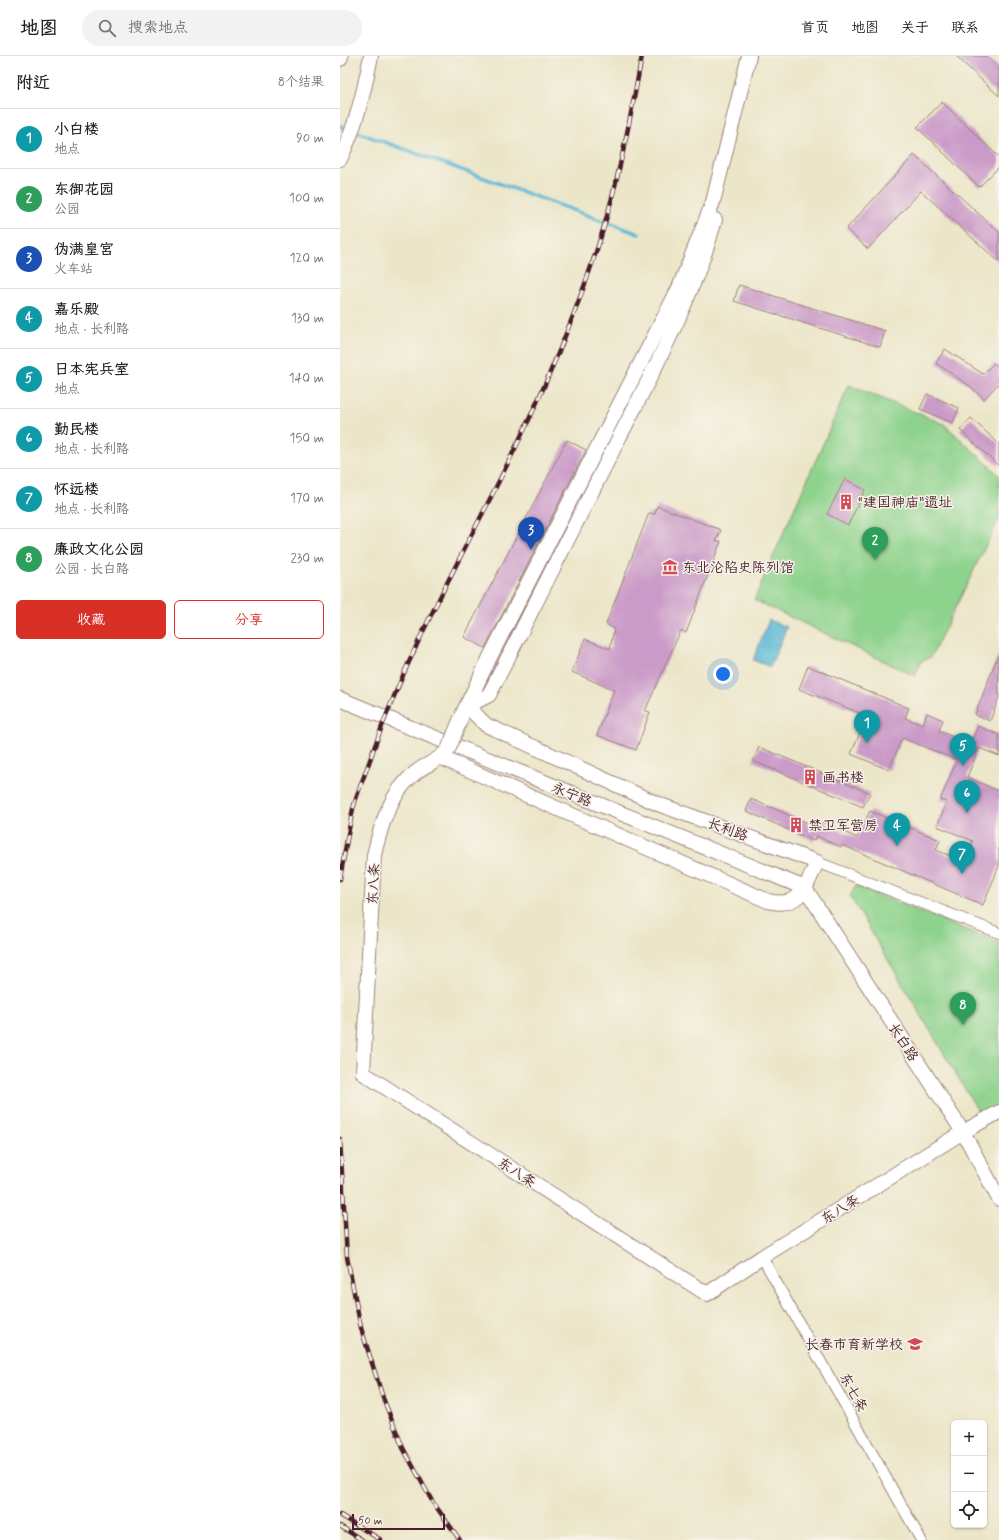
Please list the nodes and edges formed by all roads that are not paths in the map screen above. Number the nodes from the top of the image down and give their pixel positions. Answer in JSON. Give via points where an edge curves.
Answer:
{"nodes":[{"id":1,"x":340,"y":56,"type":"edge"},
{"id":2,"x":371,"y":56,"type":"edge"},
{"id":3,"x":749,"y":56,"type":"edge"},
{"id":4,"x":757,"y":56,"type":"edge"},
{"id":5,"x":340,"y":59,"type":"edge"},
{"id":6,"x":343,"y":153,"type":"edge"},
{"id":7,"x":340,"y":699,"type":"edge"},
{"id":8,"x":464,"y":712,"type":"junction"},
{"id":9,"x":445,"y":754,"type":"junction"},
{"id":10,"x":817,"y":862,"type":"junction"},
{"id":11,"x":805,"y":888,"type":"junction"},
{"id":12,"x":999,"y":933,"type":"edge"},
{"id":13,"x":999,"y":1112,"type":"edge"},
{"id":14,"x":962,"y":1132,"type":"junction"},
{"id":15,"x":999,"y":1199,"type":"edge"},
{"id":16,"x":762,"y":1257,"type":"junction"},
{"id":17,"x":921,"y":1540,"type":"edge"}],
"edges":[{"from":1,"to":5,"type":"street"},
{"from":2,"to":6,"type":"street"},
{"from":3,"to":8,"type":"street","via":[[713,202],[679,288]]},
{"from":4,"to":8,"type":"street","via":[[714,223],[691,289],[641,395],[489,695]]},
{"from":7,"to":11,"type":"street","name":"永宁路"},
{"from":8,"to":9,"type":"street","bridge":true},
{"from":8,"to":10,"type":"street","name":"长利路","via":[[486,725],[658,804]]},
{"from":9,"to":11,"type":"street","via":[[768,901],[779,904],[792,902]]},
{"from":9,"to":16,"type":"street","name":"东八条","via":[[416,772],[402,786],[390,804],[380,829],[374,855],[363,1073],[707,1294]]},
{"from":10,"to":11,"type":"street"},
{"from":10,"to":12,"type":"street","name":"长利路"},
{"from":11,"to":14,"type":"street","name":"长白路"},
{"from":13,"to":14,"type":"street","name":"东八条"},
{"from":14,"to":15,"type":"street","name":"长白路"},
{"from":14,"to":16,"type":"street","name":"东八条"},
{"from":16,"to":17,"type":"street","name":"东七条"}]}
